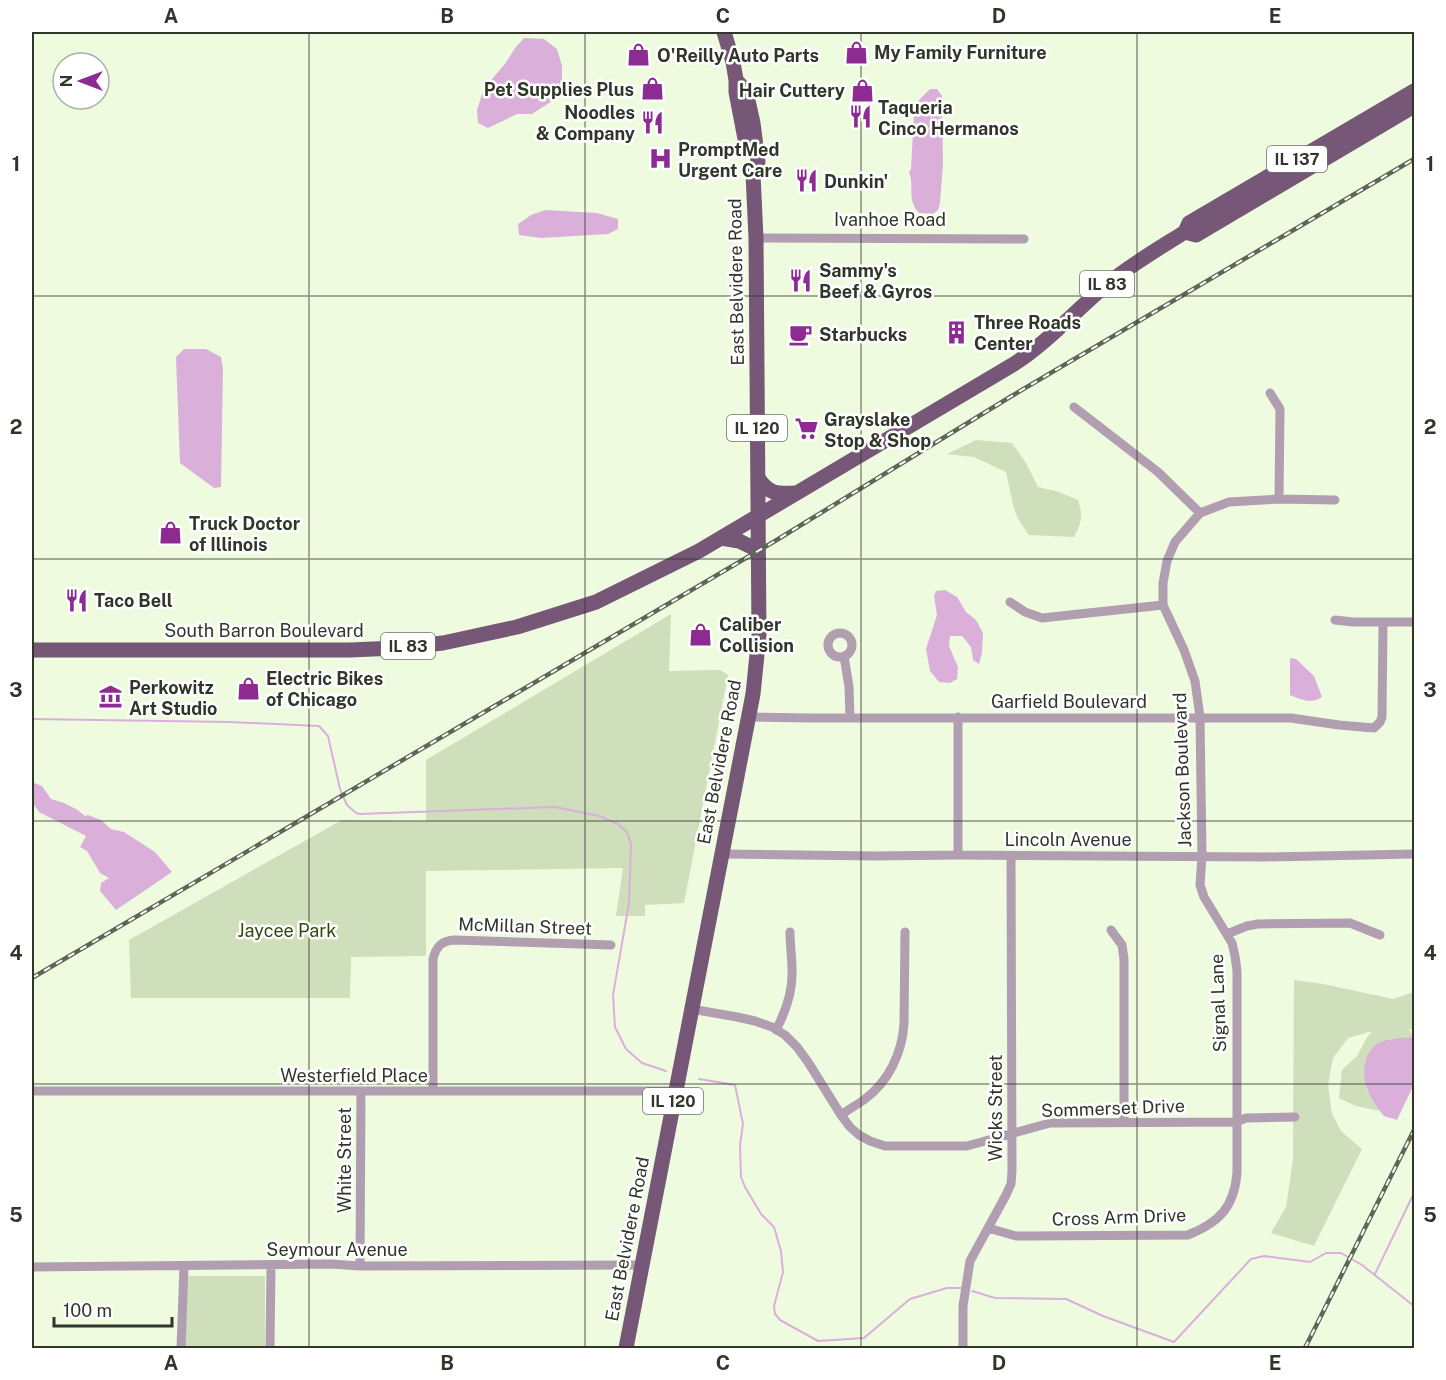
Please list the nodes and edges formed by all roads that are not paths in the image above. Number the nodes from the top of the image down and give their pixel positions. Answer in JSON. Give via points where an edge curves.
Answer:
{"nodes":[{"id":1,"x":724,"y":32,"type":"edge"},
{"id":2,"x":1414,"y":91,"type":"edge"},
{"id":3,"x":1414,"y":106,"type":"edge"},
{"id":4,"x":1185,"y":232,"type":"junction"},
{"id":5,"x":756,"y":238,"type":"junction"},
{"id":6,"x":1024,"y":239,"type":"dead end"},
{"id":7,"x":1270,"y":393,"type":"dead end"},
{"id":8,"x":1074,"y":407,"type":"dead end"},
{"id":9,"x":758,"y":478,"type":"junction"},
{"id":10,"x":798,"y":493,"type":"junction"},
{"id":11,"x":1279,"y":499,"type":"junction"},
{"id":12,"x":1335,"y":500,"type":"dead end"},
{"id":13,"x":1200,"y":513,"type":"junction"},
{"id":14,"x":758,"y":516,"type":"junction"},
{"id":15,"x":721,"y":538,"type":"junction"},
{"id":16,"x":758,"y":550,"type":"junction"},
{"id":17,"x":1010,"y":602,"type":"dead end"},
{"id":18,"x":1163,"y":605,"type":"junction"},
{"id":19,"x":1335,"y":620,"type":"dead end"},
{"id":20,"x":1383,"y":622,"type":"junction"},
{"id":21,"x":1414,"y":622,"type":"edge"},
{"id":22,"x":32,"y":650,"type":"edge"},
{"id":23,"x":844,"y":656,"type":"dead end"},
{"id":24,"x":749,"y":717,"type":"junction"},
{"id":25,"x":958,"y":717,"type":"junction"},
{"id":26,"x":1200,"y":717,"type":"junction"},
{"id":27,"x":850,"y":718,"type":"junction"},
{"id":28,"x":722,"y":854,"type":"junction"},
{"id":29,"x":1414,"y":854,"type":"edge"},
{"id":30,"x":958,"y":855,"type":"junction"},
{"id":31,"x":1011,"y":856,"type":"junction"},
{"id":32,"x":1202,"y":856,"type":"junction"},
{"id":33,"x":1111,"y":930,"type":"dead end"},
{"id":34,"x":790,"y":932,"type":"dead end"},
{"id":35,"x":905,"y":932,"type":"dead end"},
{"id":36,"x":1227,"y":934,"type":"junction"},
{"id":37,"x":1380,"y":935,"type":"dead end"},
{"id":38,"x":611,"y":945,"type":"dead end"},
{"id":39,"x":692,"y":1009,"type":"junction"},
{"id":40,"x":776,"y":1030,"type":"junction"},
{"id":41,"x":32,"y":1091,"type":"edge"},
{"id":42,"x":360,"y":1091,"type":"junction"},
{"id":43,"x":433,"y":1091,"type":"junction"},
{"id":44,"x":676,"y":1091,"type":"junction"},
{"id":45,"x":841,"y":1115,"type":"junction"},
{"id":46,"x":1295,"y":1117,"type":"dead end"},
{"id":47,"x":1124,"y":1122,"type":"junction"},
{"id":48,"x":1236,"y":1122,"type":"junction"},
{"id":49,"x":1012,"y":1132,"type":"junction"},
{"id":50,"x":988,"y":1228,"type":"junction"},
{"id":51,"x":271,"y":1265,"type":"junction"},
{"id":52,"x":642,"y":1265,"type":"junction"},
{"id":53,"x":184,"y":1266,"type":"junction"},
{"id":54,"x":360,"y":1266,"type":"junction"},
{"id":55,"x":32,"y":1267,"type":"edge"},
{"id":56,"x":181,"y":1348,"type":"edge"},
{"id":57,"x":270,"y":1348,"type":"edge"},
{"id":58,"x":626,"y":1348,"type":"edge"},
{"id":59,"x":963,"y":1348,"type":"edge"}],
"edges":[{"from":1,"to":5,"type":"main road","name":"East Belvidere Road","number":"IL 120","via":[[753,174]]},
{"from":2,"to":4,"type":"main road","number":"IL 137","via":[[1189,223]]},
{"from":3,"to":4,"type":"main road","via":[[1196,235]]},
{"from":4,"to":10,"type":"main road","number":"IL 83","via":[[1119,275],[1024,357]]},
{"from":5,"to":6,"type":"street","name":"Ivanhoe Road"},
{"from":5,"to":9,"type":"main road","name":"East Belvidere Road","number":"IL 120"},
{"from":7,"to":11,"type":"street","via":[[1280,409]]},
{"from":8,"to":13,"type":"street","via":[[1158,472]]},
{"from":9,"to":10,"type":"main road","via":[[770,491]]},
{"from":9,"to":14,"type":"main road","name":"East Belvidere Road","number":"IL 120"},
{"from":10,"to":14,"type":"main road","number":"IL 83"},
{"from":11,"to":12,"type":"street","name":"Jackson Boulevard"},
{"from":11,"to":13,"type":"street","name":"Jackson Boulevard","via":[[1229,502]]},
{"from":13,"to":18,"type":"street","name":"Jackson Boulevard","via":[[1175,543],[1167,561]]},
{"from":14,"to":15,"type":"main road","name":"South Barron Boulevard","number":"IL 83"},
{"from":14,"to":16,"type":"main road","name":"East Belvidere Road","number":"IL 120"},
{"from":15,"to":16,"type":"main road"},
{"from":15,"to":22,"type":"main road","name":"South Barron Boulevard","number":"IL 83","via":[[596,602],[517,627],[443,643],[350,650]]},
{"from":16,"to":24,"type":"main road","name":"East Belvidere Road","number":"IL 120","via":[[759,635]]},
{"from":17,"to":18,"type":"street","via":[[1042,618]]},
{"from":18,"to":26,"type":"street","name":"Jackson Boulevard","via":[[1195,681]]},
{"from":19,"to":20,"type":"street"},
{"from":20,"to":21,"type":"street"},
{"from":20,"to":26,"type":"street","name":"Garfield Boulevard","via":[[1382,717],[1374,728],[1291,718]]},
{"from":23,"to":27,"type":"street"},
{"from":24,"to":27,"type":"street","name":"Garfield Boulevard"},
{"from":24,"to":28,"type":"main road","name":"East Belvidere Road","number":"IL 120"},
{"from":25,"to":26,"type":"street","name":"Garfield Boulevard"},
{"from":25,"to":27,"type":"street","name":"Garfield Boulevard"},
{"from":25,"to":30,"type":"street"},
{"from":26,"to":32,"type":"street","name":"Jackson Boulevard"},
{"from":28,"to":30,"type":"street","name":"Lincoln Avenue"},
{"from":28,"to":39,"type":"main road","name":"East Belvidere Road","number":"IL 120"},
{"from":29,"to":32,"type":"street","name":"Lincoln Avenue"},
{"from":30,"to":31,"type":"street","name":"Lincoln Avenue"},
{"from":31,"to":32,"type":"street","name":"Lincoln Avenue"},
{"from":31,"to":49,"type":"street","name":"Wicks Street"},
{"from":32,"to":36,"type":"street","name":"Signal Lane","via":[[1200,885]]},
{"from":33,"to":47,"type":"street","via":[[1122,945],[1124,959]]},
{"from":34,"to":40,"type":"street","via":[[792,986]]},
{"from":35,"to":45,"type":"street","via":[[903,1039],[878,1087]]},
{"from":36,"to":37,"type":"street","via":[[1258,924],[1350,923]]},
{"from":36,"to":48,"type":"street","name":"Signal Lane","via":[[1237,971]]},
{"from":38,"to":43,"type":"street","name":"McMillan Street","via":[[454,940],[439,944],[433,959]]},
{"from":39,"to":40,"type":"street","name":"Sommerset Drive","via":[[755,1021]]},
{"from":39,"to":44,"type":"main road","name":"East Belvidere Road","number":"IL 120"},
{"from":40,"to":45,"type":"street","name":"Sommerset Drive","via":[[797,1047]]},
{"from":41,"to":42,"type":"street","name":"Westerfield Place"},
{"from":42,"to":43,"type":"street","name":"Westerfield Place"},
{"from":42,"to":54,"type":"street","name":"White Street"},
{"from":43,"to":44,"type":"street","name":"Westerfield Place"},
{"from":44,"to":52,"type":"main road","name":"East Belvidere Road","number":"IL 120"},
{"from":45,"to":49,"type":"street","name":"Sommerset Drive","via":[[859,1135],[885,1146],[967,1146]]},
{"from":46,"to":48,"type":"street","name":"Sommerset Drive","via":[[1246,1118]]},
{"from":47,"to":48,"type":"street","name":"Sommerset Drive"},
{"from":47,"to":49,"type":"street","name":"Sommerset Drive","via":[[1050,1123]]},
{"from":48,"to":50,"type":"street","name":"Cross Arm Drive","via":[[1236,1186],[1220,1217],[1202,1229],[1175,1235],[1016,1236]]},
{"from":49,"to":50,"type":"street","name":"Wicks Street","via":[[1011,1184]]},
{"from":50,"to":59,"type":"street","name":"Wicks Street","via":[[970,1261],[963,1306]]},
{"from":51,"to":53,"type":"street","name":"Seymour Avenue"},
{"from":51,"to":54,"type":"street","name":"Seymour Avenue"},
{"from":51,"to":57,"type":"street"},
{"from":52,"to":54,"type":"street","name":"Seymour Avenue"},
{"from":52,"to":58,"type":"main road","name":"East Belvidere Road","number":"IL 120"},
{"from":53,"to":55,"type":"street","name":"Seymour Avenue"},
{"from":53,"to":56,"type":"street"}]}
